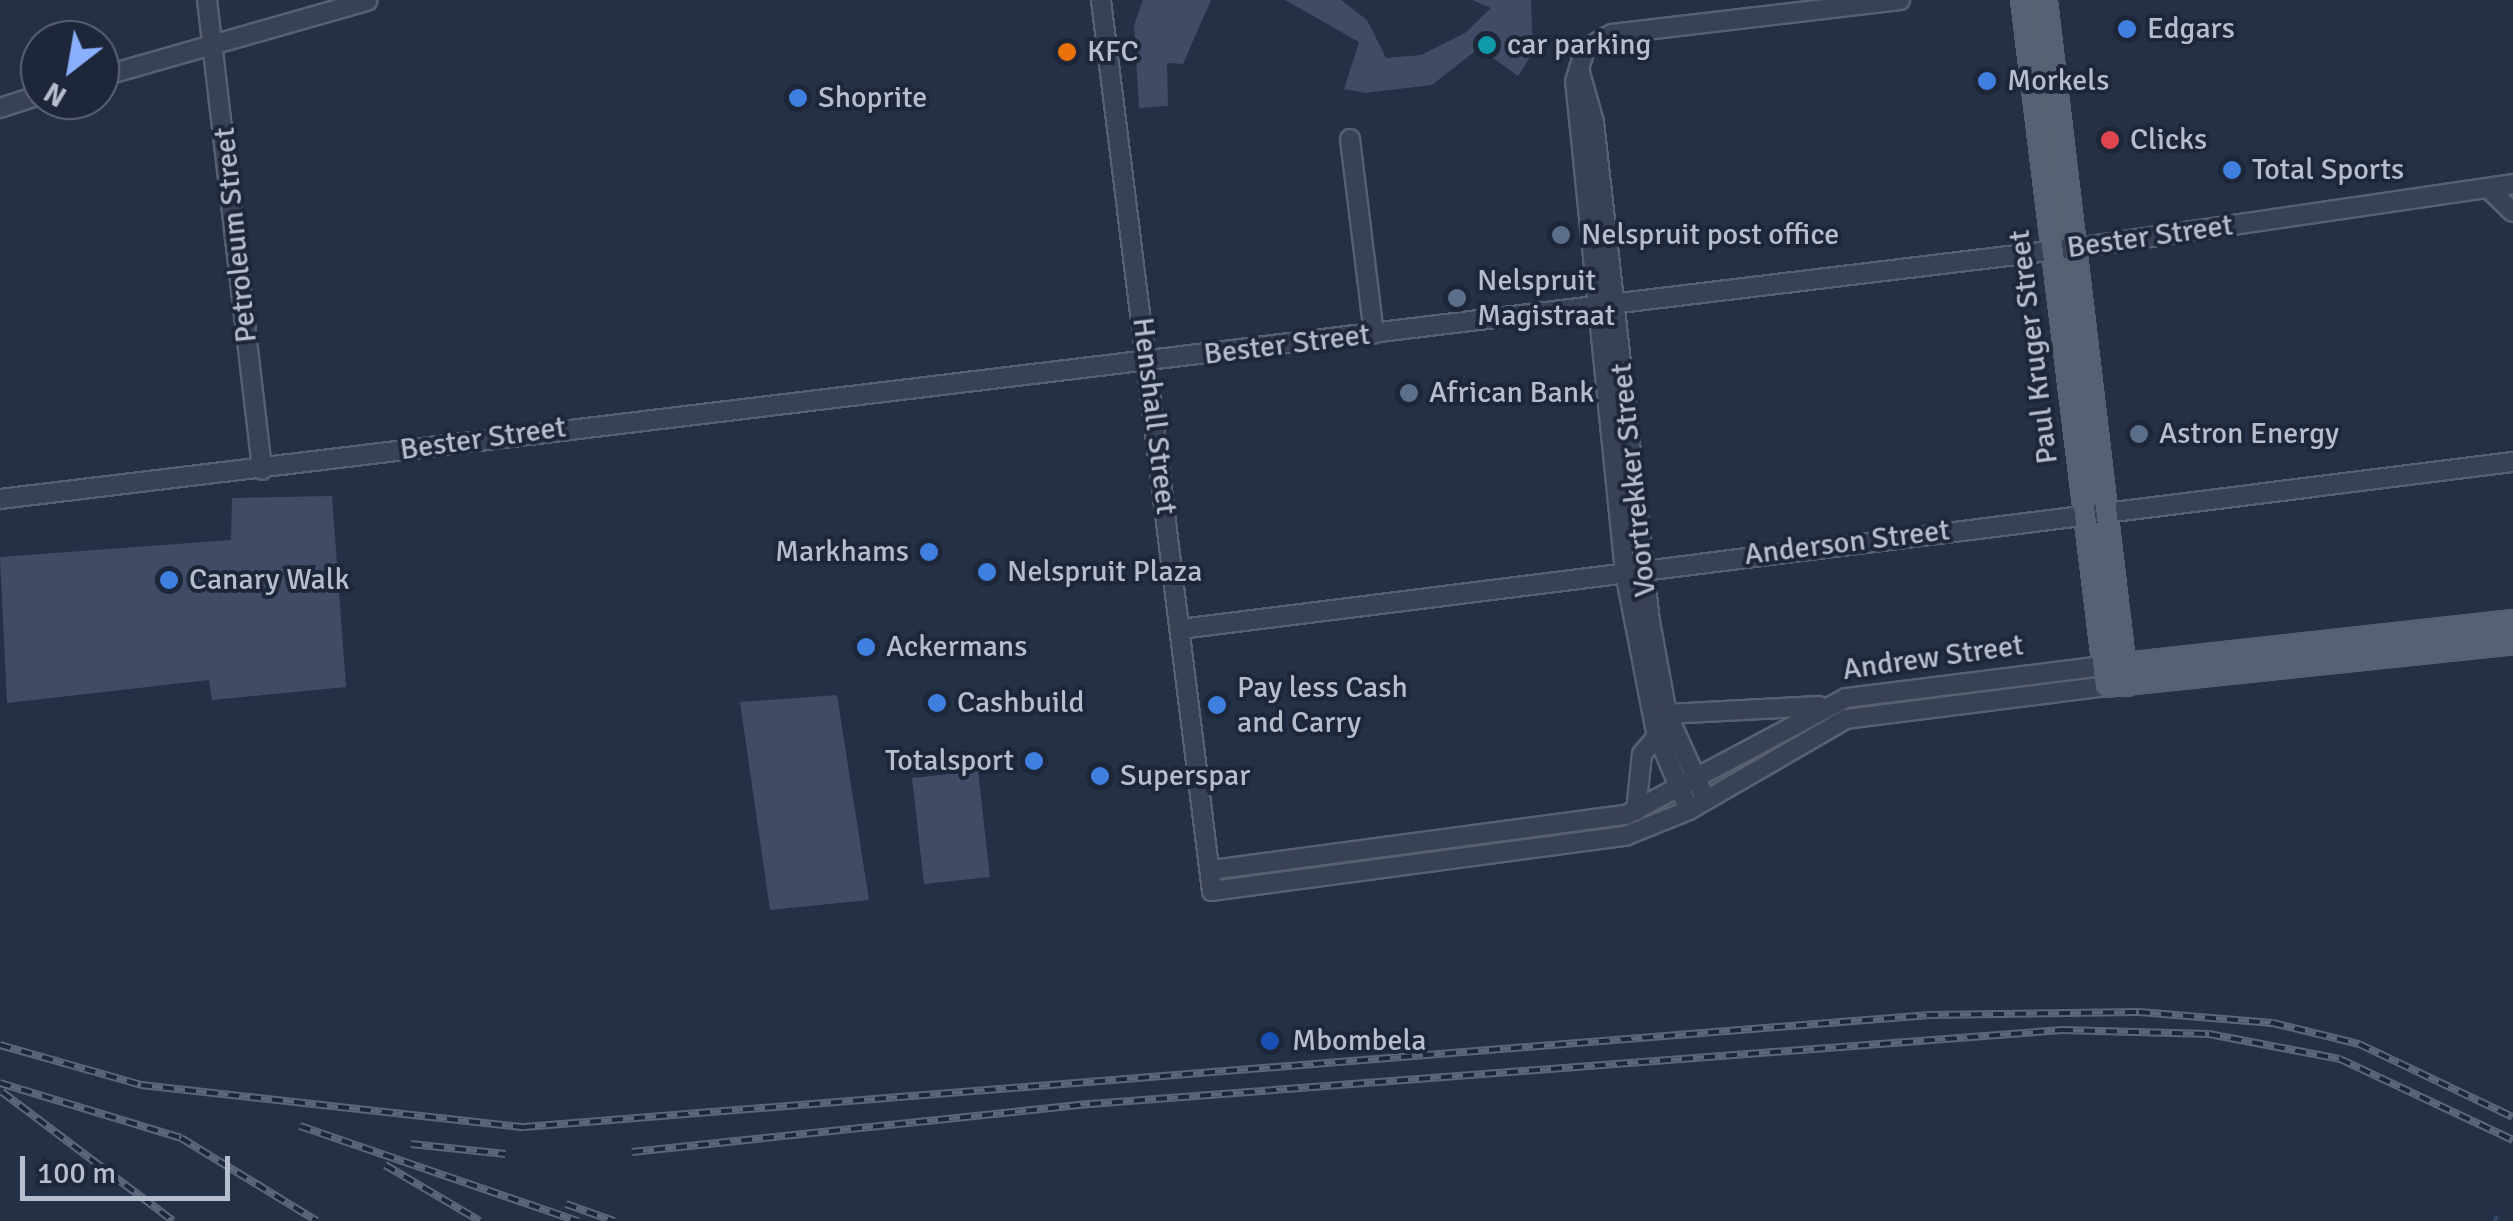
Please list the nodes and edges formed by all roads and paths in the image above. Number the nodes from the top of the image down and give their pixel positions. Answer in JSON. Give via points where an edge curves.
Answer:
{"nodes":[{"id":1,"x":207,"y":0,"type":"edge"},
{"id":2,"x":1101,"y":0,"type":"edge"},
{"id":3,"x":1900,"y":0,"type":"edge"},
{"id":4,"x":2022,"y":0,"type":"edge"},
{"id":5,"x":2046,"y":0,"type":"edge"},
{"id":6,"x":367,"y":1,"type":"edge"},
{"id":7,"x":216,"y":40,"type":"junction"},
{"id":8,"x":120,"y":70,"type":"edge"},
{"id":9,"x":1350,"y":139,"type":"dead end"},
{"id":10,"x":2513,"y":184,"type":"edge"},
{"id":11,"x":2489,"y":189,"type":"junction"},
{"id":12,"x":2513,"y":212,"type":"edge"},
{"id":13,"x":2064,"y":249,"type":"junction"},
{"id":14,"x":1608,"y":306,"type":"junction"},
{"id":15,"x":1374,"y":334,"type":"junction"},
{"id":16,"x":1148,"y":362,"type":"junction"},
{"id":17,"x":2513,"y":462,"type":"edge"},
{"id":18,"x":262,"y":470,"type":"junction"},
{"id":19,"x":0,"y":500,"type":"edge"},
{"id":20,"x":2106,"y":509,"type":"junction"},
{"id":21,"x":2084,"y":512,"type":"junction"},
{"id":22,"x":1633,"y":571,"type":"junction"},
{"id":23,"x":2513,"y":620,"type":"edge"},
{"id":24,"x":1181,"y":629,"type":"junction"},
{"id":25,"x":2513,"y":644,"type":"edge"},
{"id":26,"x":2126,"y":675,"type":"junction"},
{"id":27,"x":2104,"y":676,"type":"junction"},
{"id":28,"x":1819,"y":706,"type":"junction"},
{"id":29,"x":1667,"y":714,"type":"junction"},
{"id":30,"x":1658,"y":736,"type":"junction"},
{"id":31,"x":1686,"y":782,"type":"junction"},
{"id":32,"x":1698,"y":805,"type":"junction"},
{"id":33,"x":1636,"y":811,"type":"junction"},
{"id":34,"x":1212,"y":870,"type":"junction"},
{"id":35,"x":1212,"y":891,"type":"joint"}],
"edges":[{"from":1,"to":7,"type":"street","name":"Petroleum Street"},
{"from":2,"to":16,"type":"street","name":"Henshall Street"},
{"from":3,"to":14,"type":"street","name":"Voortrekker Street","via":[[1612,34],[1590,44],[1572,93]]},
{"from":4,"to":13,"type":"main road","name":"Paul Kruger Street"},
{"from":5,"to":13,"type":"main road","name":"Paul Kruger Street"},
{"from":6,"to":7,"type":"street"},
{"from":7,"to":8,"type":"street"},
{"from":7,"to":18,"type":"street","name":"Petroleum Street"},
{"from":9,"to":15,"type":"street"},
{"from":10,"to":11,"type":"street","name":"Bester Street"},
{"from":11,"to":12,"type":"street"},
{"from":11,"to":13,"type":"street","name":"Bester Street"},
{"from":13,"to":14,"type":"street","name":"Bester Street"},
{"from":13,"to":20,"type":"main road","name":"Paul Kruger Street"},
{"from":13,"to":21,"type":"main road","name":"Paul Kruger Street"},
{"from":14,"to":15,"type":"street","name":"Bester Street"},
{"from":14,"to":22,"type":"street","name":"Voortrekker Street"},
{"from":15,"to":16,"type":"street","name":"Bester Street"},
{"from":16,"to":18,"type":"street","name":"Bester Street","via":[[684,412]]},
{"from":16,"to":24,"type":"street","name":"Henshall Street"},
{"from":17,"to":20,"type":"street","name":"Anderson Street"},
{"from":18,"to":19,"type":"street","name":"Bester Street"},
{"from":20,"to":21,"type":"street","name":"Anderson Street"},
{"from":20,"to":26,"type":"main road","name":"Paul Kruger Street"},
{"from":21,"to":22,"type":"street","name":"Anderson Street"},
{"from":21,"to":27,"type":"main road","name":"Paul Kruger Street"},
{"from":22,"to":24,"type":"street","name":"Anderson Street"},
{"from":22,"to":29,"type":"street","name":"Voortrekker Street"},
{"from":22,"to":30,"type":"street","name":"Voortrekker Street"},
{"from":23,"to":26,"type":"main road","name":"Andrew Street"},
{"from":24,"to":34,"type":"street","name":"Henshall Street"},
{"from":25,"to":26,"type":"main road","name":"Andrew Street"},
{"from":26,"to":27,"type":"main road","name":"Andrew Street"},
{"from":27,"to":28,"type":"street","name":"Andrew Street"},
{"from":27,"to":32,"type":"street","name":"Andrew Street","via":[[1846,719]]},
{"from":28,"to":29,"type":"street"},
{"from":28,"to":31,"type":"street","name":"Andrew Street"},
{"from":29,"to":31,"type":"street","name":"Voortrekker Street"},
{"from":30,"to":31,"type":"street","name":"Voortrekker Street"},
{"from":30,"to":33,"type":"street","via":[[1642,754]]},
{"from":31,"to":32,"type":"street","name":"Voortrekker Street"},
{"from":31,"to":33,"type":"street","name":"Andrew Street"},
{"from":32,"to":35,"type":"street","name":"Andrew Street","via":[[1625,836]]},
{"from":33,"to":34,"type":"street","name":"Andrew Street"},
{"from":34,"to":35,"type":"street","name":"Henshall Street"}]}
